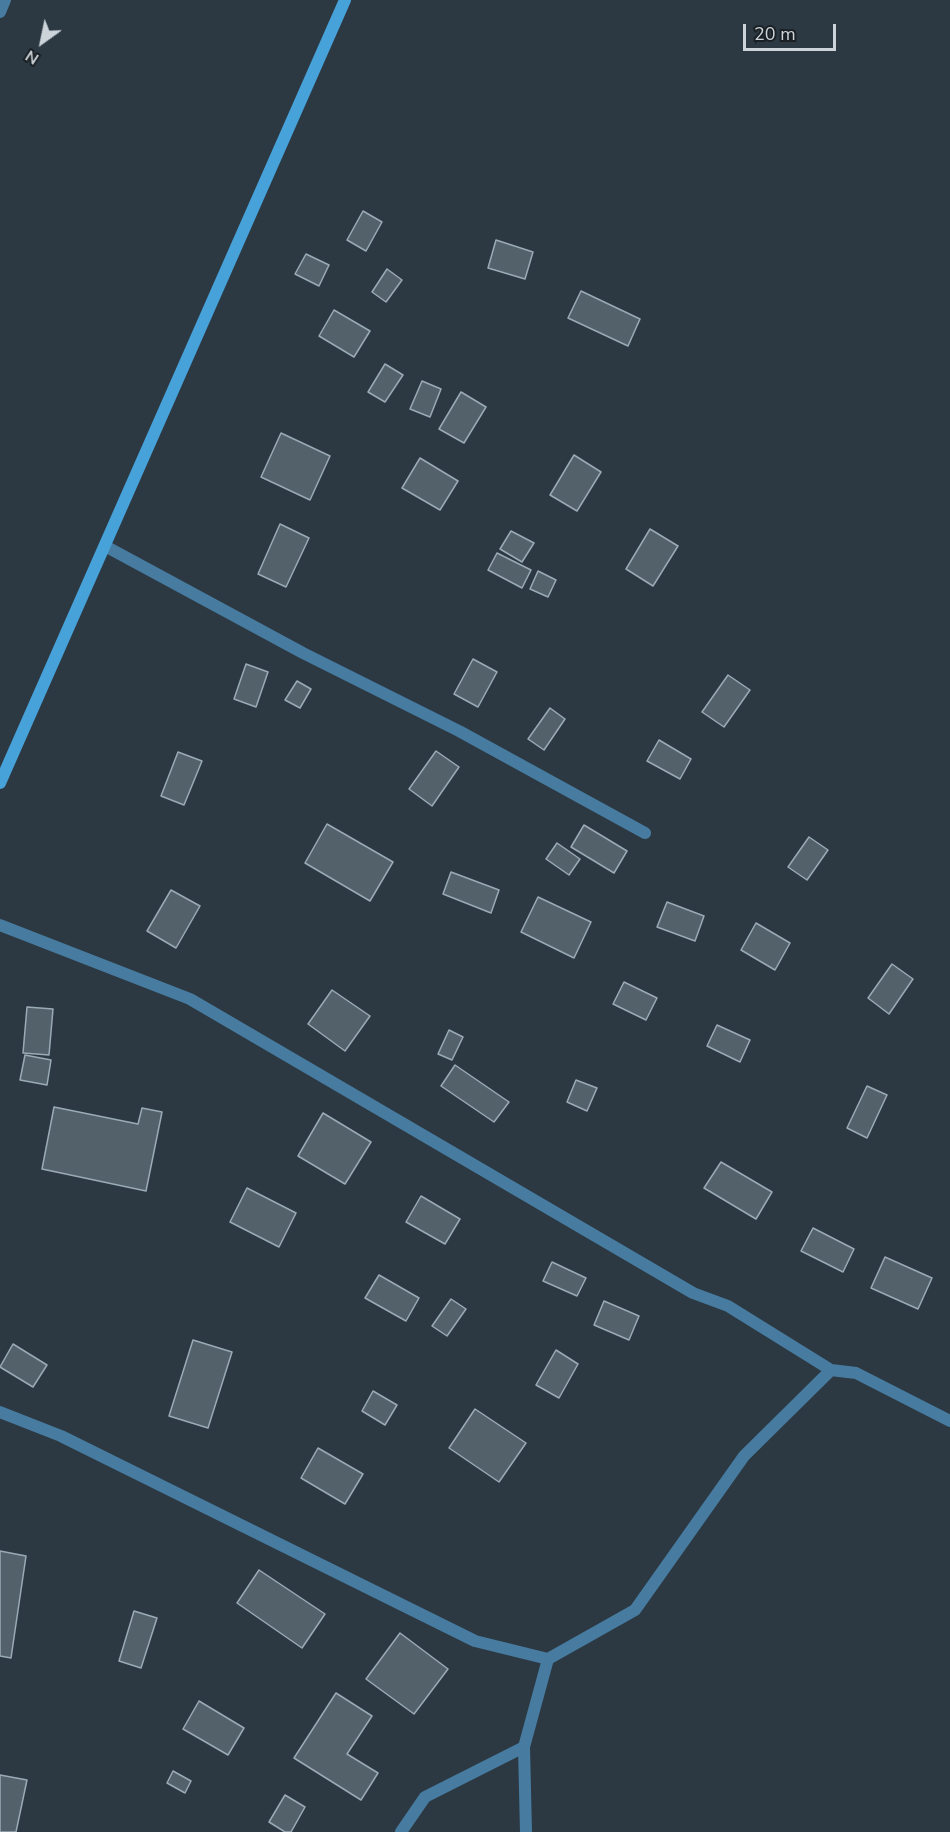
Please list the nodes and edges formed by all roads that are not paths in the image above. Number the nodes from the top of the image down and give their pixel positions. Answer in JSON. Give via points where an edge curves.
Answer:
{"nodes":[{"id":1,"x":5,"y":0,"type":"edge"},
{"id":2,"x":345,"y":0,"type":"edge"},
{"id":3,"x":0,"y":12,"type":"edge"},
{"id":4,"x":105,"y":546,"type":"junction"},
{"id":5,"x":0,"y":783,"type":"edge"},
{"id":6,"x":645,"y":833,"type":"dead end"},
{"id":7,"x":0,"y":925,"type":"edge"},
{"id":8,"x":831,"y":1370,"type":"junction"},
{"id":9,"x":0,"y":1412,"type":"edge"},
{"id":10,"x":950,"y":1421,"type":"edge"},
{"id":11,"x":548,"y":1659,"type":"junction"},
{"id":12,"x":524,"y":1747,"type":"junction"},
{"id":13,"x":401,"y":1832,"type":"edge"},
{"id":14,"x":526,"y":1832,"type":"edge"}],
"edges":[{"from":1,"to":3,"type":"street"},
{"from":2,"to":4,"type":"main road"},
{"from":4,"to":5,"type":"main road"},
{"from":4,"to":6,"type":"street"},
{"from":7,"to":8,"type":"street","via":[[190,999],[693,1293],[728,1306]]},
{"from":8,"to":10,"type":"street","via":[[856,1373]]},
{"from":8,"to":11,"type":"street","via":[[744,1456],[635,1610]]},
{"from":9,"to":11,"type":"street","via":[[61,1436],[475,1641]]},
{"from":11,"to":12,"type":"street"},
{"from":12,"to":13,"type":"street","via":[[425,1797]]},
{"from":12,"to":14,"type":"street"}]}
